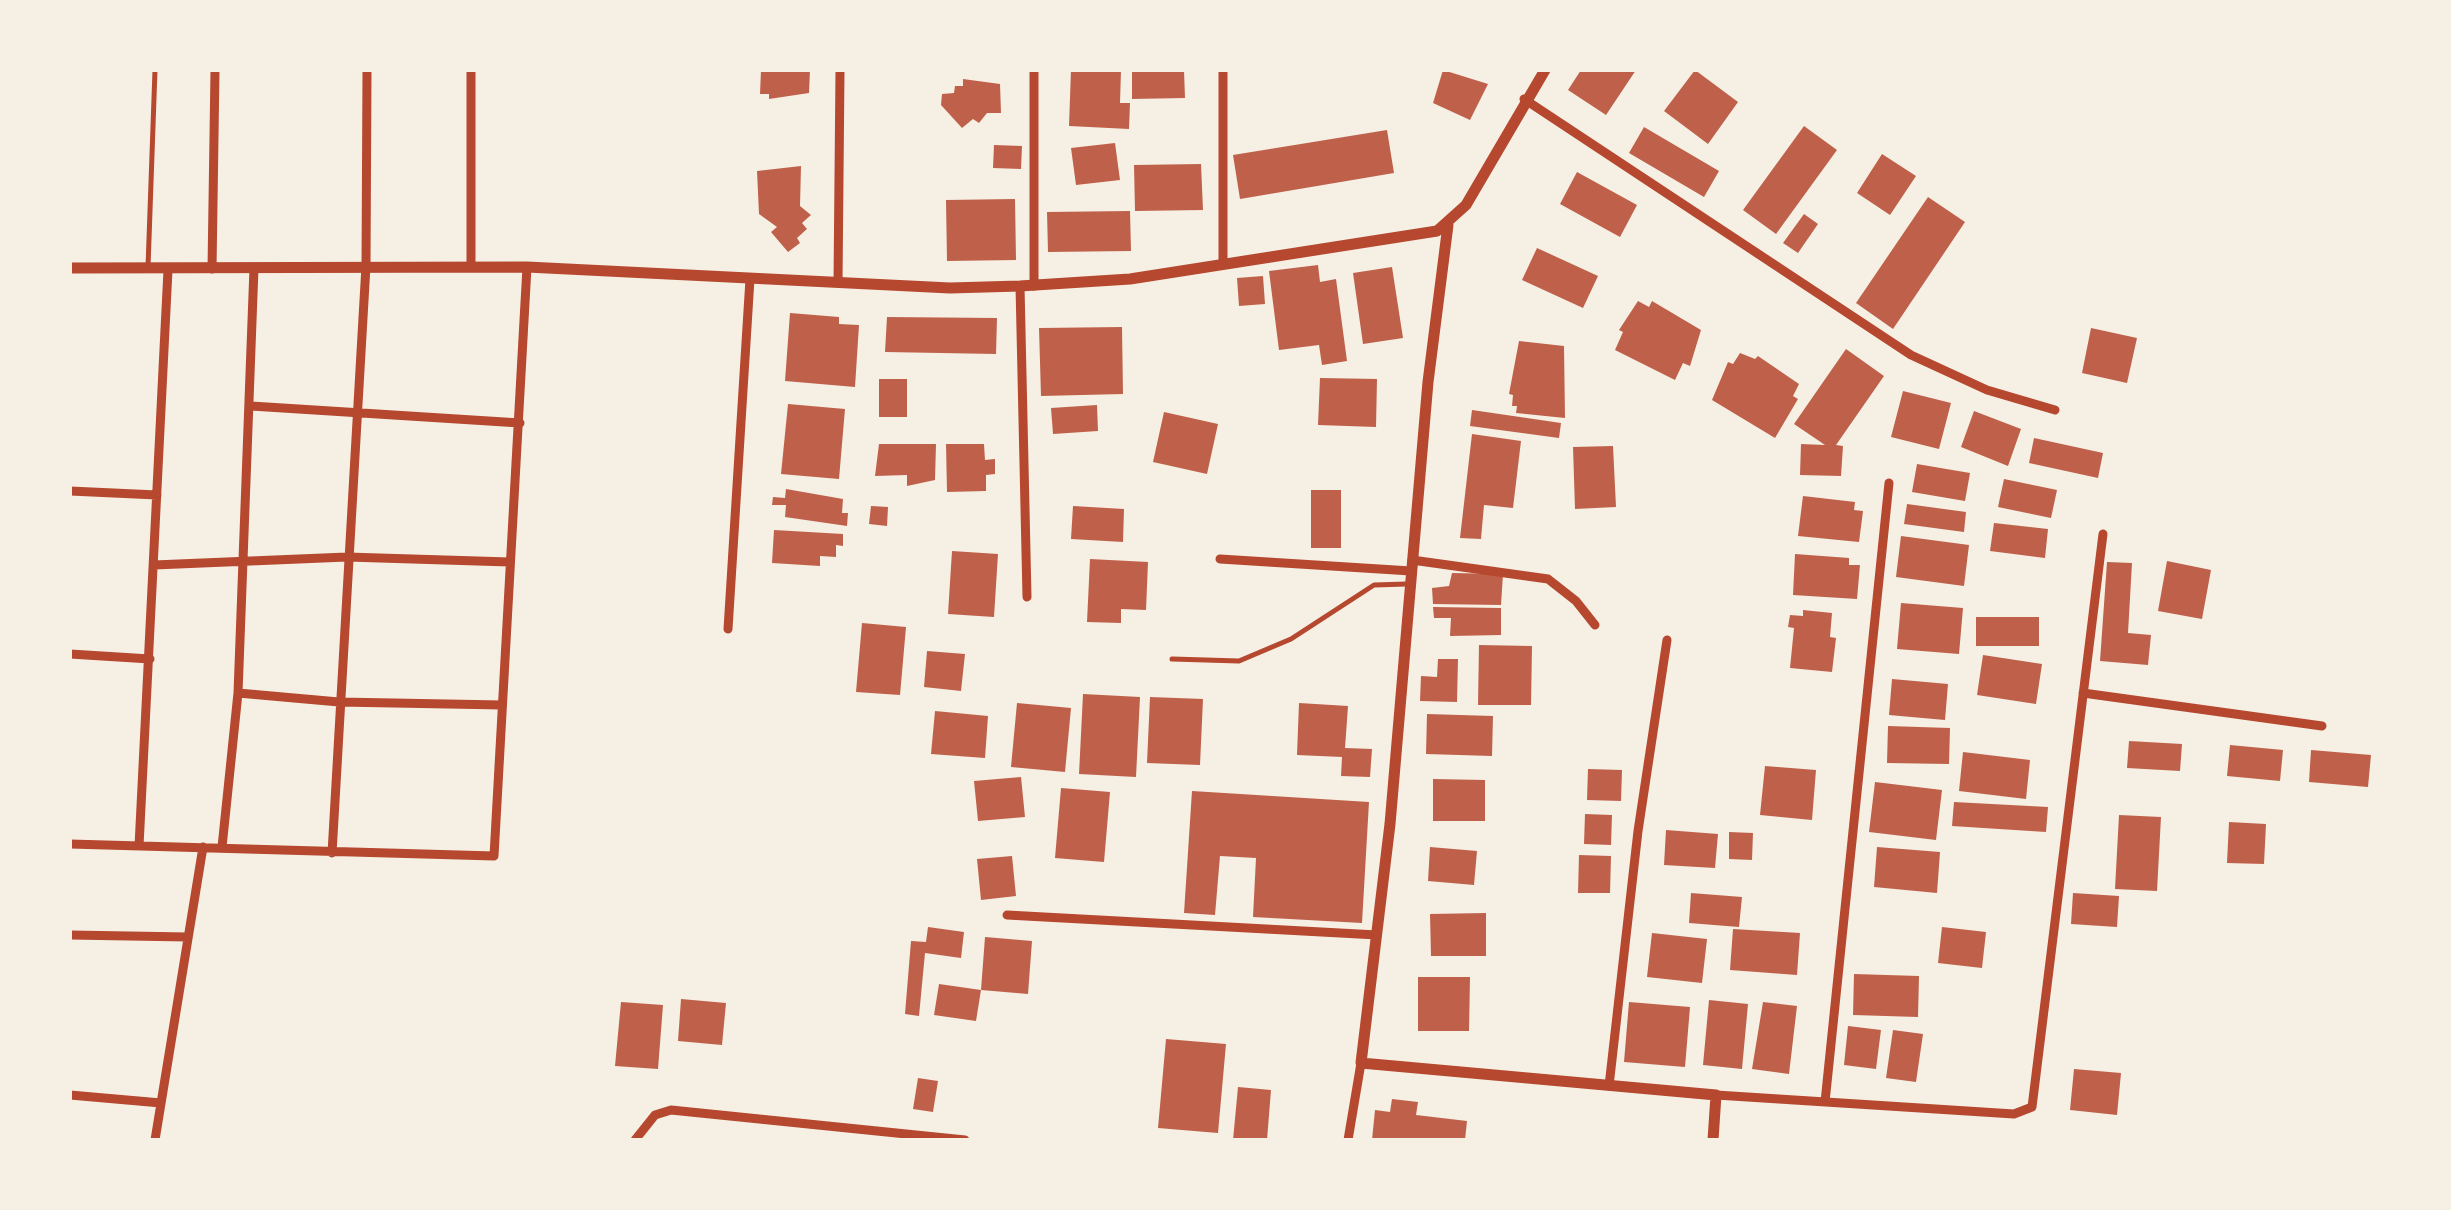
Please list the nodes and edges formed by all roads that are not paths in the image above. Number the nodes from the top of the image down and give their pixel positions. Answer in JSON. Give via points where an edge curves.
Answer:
{"nodes":[{"id":1,"x":155,"y":70,"type":"edge"},
{"id":2,"x":215,"y":70,"type":"edge"},
{"id":3,"x":367,"y":70,"type":"edge"},
{"id":4,"x":471,"y":70,"type":"edge"},
{"id":5,"x":840,"y":70,"type":"edge"},
{"id":6,"x":1034,"y":70,"type":"edge"},
{"id":7,"x":1223,"y":70,"type":"edge"},
{"id":8,"x":1545,"y":70,"type":"edge"},
{"id":9,"x":1524,"y":99,"type":"junction"},
{"id":10,"x":1448,"y":225,"type":"junction"},
{"id":11,"x":1224,"y":263,"type":"junction"},
{"id":12,"x":366,"y":266,"type":"junction"},
{"id":13,"x":471,"y":267,"type":"junction"},
{"id":14,"x":528,"y":267,"type":"junction"},
{"id":15,"x":70,"y":268,"type":"edge"},
{"id":16,"x":254,"y":268,"type":"junction"},
{"id":17,"x":148,"y":269,"type":"junction"},
{"id":18,"x":212,"y":269,"type":"junction"},
{"id":19,"x":168,"y":270,"type":"junction"},
{"id":20,"x":750,"y":279,"type":"junction"},
{"id":21,"x":838,"y":284,"type":"junction"},
{"id":22,"x":1020,"y":286,"type":"junction"},
{"id":23,"x":1034,"y":286,"type":"junction"},
{"id":24,"x":251,"y":406,"type":"junction"},
{"id":25,"x":357,"y":410,"type":"junction"},
{"id":26,"x":2055,"y":410,"type":"dead end"},
{"id":27,"x":520,"y":423,"type":"junction"},
{"id":28,"x":1889,"y":483,"type":"dead end"},
{"id":29,"x":70,"y":491,"type":"edge"},
{"id":30,"x":157,"y":495,"type":"junction"},
{"id":31,"x":2103,"y":534,"type":"dead end"},
{"id":32,"x":347,"y":557,"type":"junction"},
{"id":33,"x":1220,"y":559,"type":"dead end"},
{"id":34,"x":244,"y":561,"type":"junction"},
{"id":35,"x":510,"y":562,"type":"junction"},
{"id":36,"x":154,"y":565,"type":"junction"},
{"id":37,"x":1411,"y":571,"type":"junction"},
{"id":38,"x":1027,"y":597,"type":"dead end"},
{"id":39,"x":1594,"y":624,"type":"dead end"},
{"id":40,"x":728,"y":628,"type":"dead end"},
{"id":41,"x":1668,"y":640,"type":"dead end"},
{"id":42,"x":70,"y":654,"type":"edge"},
{"id":43,"x":150,"y":659,"type":"junction"},
{"id":44,"x":1172,"y":659,"type":"dead end"},
{"id":45,"x":238,"y":693,"type":"junction"},
{"id":46,"x":2083,"y":693,"type":"junction"},
{"id":47,"x":339,"y":702,"type":"junction"},
{"id":48,"x":502,"y":705,"type":"junction"},
{"id":49,"x":2322,"y":726,"type":"dead end"},
{"id":50,"x":70,"y":844,"type":"edge"},
{"id":51,"x":139,"y":846,"type":"junction"},
{"id":52,"x":203,"y":847,"type":"junction"},
{"id":53,"x":222,"y":847,"type":"junction"},
{"id":54,"x":332,"y":853,"type":"junction"},
{"id":55,"x":1008,"y":914,"type":"dead end"},
{"id":56,"x":70,"y":935,"type":"edge"},
{"id":57,"x":1377,"y":935,"type":"junction"},
{"id":58,"x":188,"y":937,"type":"junction"},
{"id":59,"x":1362,"y":1063,"type":"junction"},
{"id":60,"x":1609,"y":1086,"type":"junction"},
{"id":61,"x":70,"y":1095,"type":"edge"},
{"id":62,"x":1716,"y":1095,"type":"junction"},
{"id":63,"x":1825,"y":1102,"type":"junction"},
{"id":64,"x":161,"y":1103,"type":"junction"},
{"id":65,"x":155,"y":1140,"type":"edge"},
{"id":66,"x":635,"y":1140,"type":"edge"},
{"id":67,"x":965,"y":1140,"type":"edge"},
{"id":68,"x":1348,"y":1140,"type":"edge"},
{"id":69,"x":1713,"y":1140,"type":"edge"}],
"edges":[{"from":1,"to":17,"type":"lane"},
{"from":2,"to":18,"type":"street"},
{"from":3,"to":12,"type":"street"},
{"from":4,"to":13,"type":"street"},
{"from":5,"to":21,"type":"street"},
{"from":6,"to":23,"type":"street"},
{"from":7,"to":11,"type":"street"},
{"from":8,"to":9,"type":"street"},
{"from":9,"to":10,"type":"street","via":[[1466,205]]},
{"from":9,"to":26,"type":"street","via":[[1912,356],[1987,390]]},
{"from":10,"to":11,"type":"street","via":[[1425,234]]},
{"from":10,"to":37,"type":"street"},
{"from":11,"to":23,"type":"street"},
{"from":12,"to":13,"type":"street"},
{"from":12,"to":16,"type":"street"},
{"from":12,"to":25,"type":"street"},
{"from":13,"to":14,"type":"street"},
{"from":14,"to":20,"type":"street"},
{"from":14,"to":27,"type":"street"},
{"from":15,"to":17,"type":"street"},
{"from":16,"to":18,"type":"street"},
{"from":16,"to":24,"type":"street"},
{"from":17,"to":19,"type":"street"},
{"from":18,"to":19,"type":"street"},
{"from":19,"to":30,"type":"street"},
{"from":20,"to":21,"type":"street"},
{"from":20,"to":40,"type":"street"},
{"from":21,"to":22,"type":"street"},
{"from":22,"to":23,"type":"street"},
{"from":22,"to":38,"type":"street"},
{"from":24,"to":25,"type":"street"},
{"from":24,"to":34,"type":"street"},
{"from":25,"to":27,"type":"street"},
{"from":25,"to":32,"type":"street"},
{"from":27,"to":35,"type":"street"},
{"from":28,"to":63,"type":"street"},
{"from":29,"to":30,"type":"street"},
{"from":30,"to":36,"type":"street"},
{"from":31,"to":46,"type":"street"},
{"from":32,"to":34,"type":"street"},
{"from":32,"to":35,"type":"street"},
{"from":32,"to":47,"type":"street"},
{"from":33,"to":37,"type":"street"},
{"from":34,"to":36,"type":"street"},
{"from":34,"to":45,"type":"street"},
{"from":35,"to":48,"type":"street"},
{"from":36,"to":43,"type":"street"},
{"from":37,"to":39,"type":"street","via":[[1548,579]]},
{"from":37,"to":44,"type":"lane","via":[[1240,661]]},
{"from":37,"to":57,"type":"street"},
{"from":41,"to":60,"type":"street"},
{"from":42,"to":43,"type":"street"},
{"from":43,"to":51,"type":"street"},
{"from":45,"to":47,"type":"street"},
{"from":45,"to":53,"type":"street"},
{"from":46,"to":49,"type":"street"},
{"from":46,"to":63,"type":"street","via":[[2032,1107],[2014,1114]]},
{"from":47,"to":48,"type":"street"},
{"from":47,"to":54,"type":"street"},
{"from":48,"to":54,"type":"street","via":[[494,856]]},
{"from":50,"to":51,"type":"street"},
{"from":51,"to":52,"type":"street"},
{"from":52,"to":53,"type":"street"},
{"from":52,"to":58,"type":"street"},
{"from":53,"to":54,"type":"street"},
{"from":55,"to":57,"type":"street"},
{"from":56,"to":58,"type":"street"},
{"from":57,"to":59,"type":"street"},
{"from":58,"to":64,"type":"street"},
{"from":59,"to":60,"type":"street"},
{"from":59,"to":68,"type":"street"},
{"from":60,"to":62,"type":"street"},
{"from":61,"to":64,"type":"street"},
{"from":62,"to":63,"type":"street"},
{"from":62,"to":69,"type":"street"},
{"from":64,"to":65,"type":"street"},
{"from":66,"to":67,"type":"street","via":[[655,1116],[671,1110]]}]}
